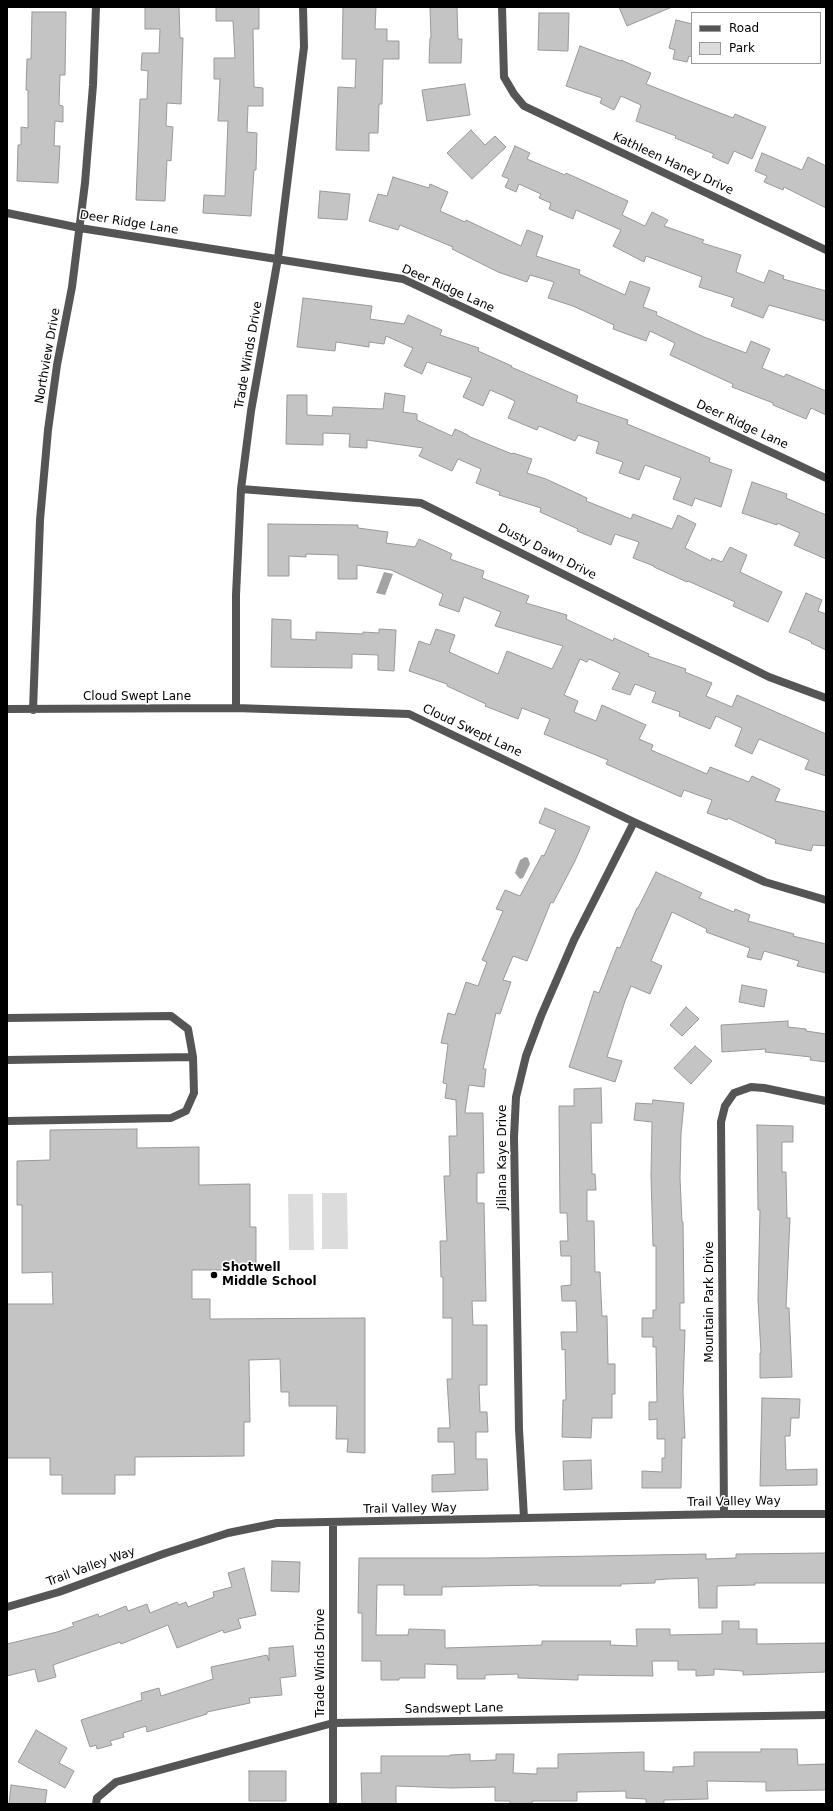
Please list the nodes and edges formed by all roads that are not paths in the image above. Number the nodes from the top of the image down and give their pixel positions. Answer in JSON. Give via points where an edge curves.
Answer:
{"nodes":[{"id":1,"x":96,"y":7,"type":"edge"},
{"id":2,"x":303,"y":7,"type":"edge"},
{"id":3,"x":502,"y":7,"type":"edge"},
{"id":4,"x":7,"y":213,"type":"edge"},
{"id":5,"x":80,"y":228,"type":"junction"},
{"id":6,"x":826,"y":250,"type":"edge"},
{"id":7,"x":278,"y":258,"type":"junction"},
{"id":8,"x":826,"y":478,"type":"edge"},
{"id":9,"x":241,"y":489,"type":"junction"},
{"id":10,"x":826,"y":698,"type":"edge"},
{"id":11,"x":236,"y":708,"type":"junction"},
{"id":12,"x":7,"y":709,"type":"edge"},
{"id":13,"x":33,"y":710,"type":"junction"},
{"id":14,"x":634,"y":822,"type":"junction"},
{"id":15,"x":826,"y":900,"type":"edge"},
{"id":16,"x":7,"y":1018,"type":"edge"},
{"id":17,"x":193,"y":1057,"type":"junction"},
{"id":18,"x":7,"y":1060,"type":"edge"},
{"id":19,"x":826,"y":1101,"type":"edge"},
{"id":20,"x":7,"y":1121,"type":"edge"},
{"id":21,"x":724,"y":1514,"type":"junction"},
{"id":22,"x":826,"y":1514,"type":"edge"},
{"id":23,"x":524,"y":1518,"type":"junction"},
{"id":24,"x":333,"y":1522,"type":"junction"},
{"id":25,"x":7,"y":1607,"type":"edge"},
{"id":26,"x":826,"y":1715,"type":"edge"},
{"id":27,"x":333,"y":1723,"type":"junction"},
{"id":28,"x":96,"y":1801,"type":"edge"},
{"id":29,"x":333,"y":1804,"type":"edge"}],
"edges":[{"from":1,"to":5,"type":"street","name":"Northview Drive","via":[[93,85]]},
{"from":2,"to":7,"type":"street","name":"Trade Winds Drive","via":[[304,47]]},
{"from":3,"to":6,"type":"street","name":"Kathleen Haney Drive","via":[[504,77],[524,106]]},
{"from":4,"to":5,"type":"street","name":"Deer Ridge Lane"},
{"from":5,"to":7,"type":"street","name":"Deer Ridge Lane"},
{"from":5,"to":13,"type":"street","name":"Northview Drive","via":[[48,430],[40,520]]},
{"from":7,"to":8,"type":"street","name":"Deer Ridge Lane","via":[[403,279]]},
{"from":7,"to":9,"type":"street","name":"Trade Winds Drive","via":[[250,411]]},
{"from":9,"to":10,"type":"street","name":"Dusty Dawn Drive","via":[[422,503],[769,677]]},
{"from":9,"to":11,"type":"street","name":"Trade Winds Drive","via":[[236,595]]},
{"from":11,"to":13,"type":"street","name":"Cloud Swept Lane"},
{"from":11,"to":14,"type":"street","name":"Cloud Swept Lane","via":[[408,714]]},
{"from":12,"to":13,"type":"street","name":"Cloud Swept Lane"},
{"from":14,"to":15,"type":"street","name":"Cloud Swept Lane","via":[[765,882]]},
{"from":14,"to":23,"type":"street","name":"Jillana Kaye Drive","via":[[574,940],[541,1016],[526,1056],[516,1097],[514,1137],[518,1397]]},
{"from":16,"to":17,"type":"street","via":[[171,1016],[188,1029]]},
{"from":17,"to":18,"type":"street"},
{"from":17,"to":20,"type":"street","via":[[194,1093],[186,1111],[171,1118]]},
{"from":19,"to":21,"type":"street","name":"Mountain Park Drive","via":[[751,1087],[734,1093],[725,1106],[721,1122]]},
{"from":21,"to":22,"type":"street","name":"Trail Valley Way"},
{"from":21,"to":23,"type":"street","name":"Trail Valley Way"},
{"from":23,"to":24,"type":"street","name":"Trail Valley Way"},
{"from":24,"to":25,"type":"street","name":"Trail Valley Way","via":[[277,1523],[228,1532],[59,1592]]},
{"from":24,"to":27,"type":"street","name":"Trade Winds Drive"},
{"from":26,"to":27,"type":"street","name":"Sandswept Lane"},
{"from":27,"to":28,"type":"street","name":"Sandswept Lane","via":[[116,1782]]},
{"from":27,"to":29,"type":"street","name":"Trade Winds Drive"}]}
